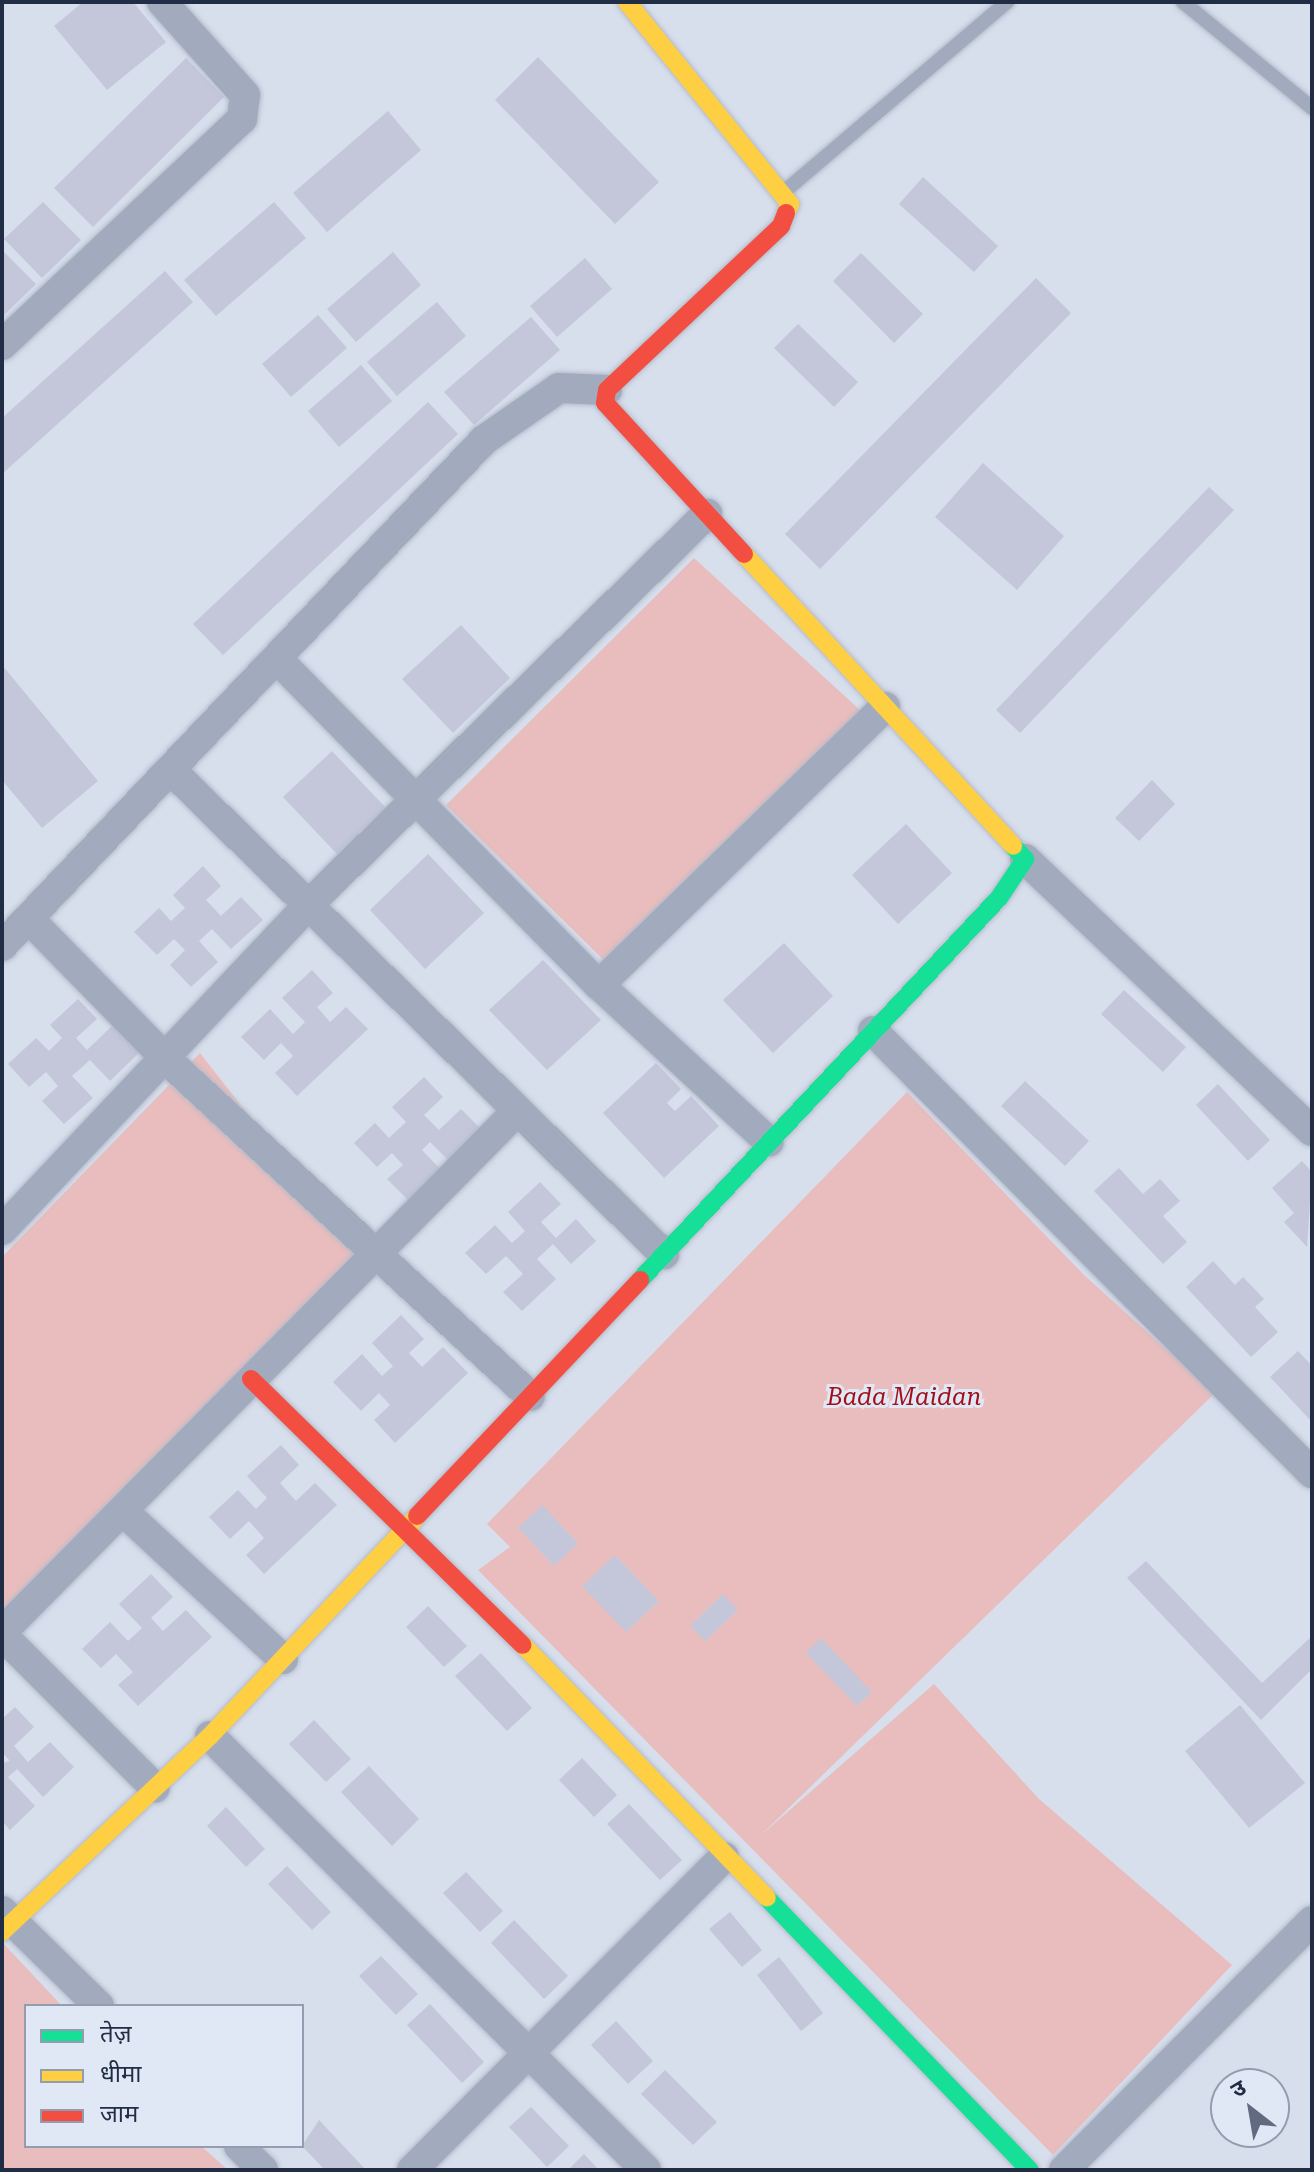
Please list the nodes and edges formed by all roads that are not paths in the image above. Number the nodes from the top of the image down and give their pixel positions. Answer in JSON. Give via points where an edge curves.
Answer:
{"nodes":[{"id":1,"x":162,"y":2,"type":"edge"},
{"id":2,"x":627,"y":2,"type":"edge"},
{"id":3,"x":1007,"y":2,"type":"edge"},
{"id":4,"x":1183,"y":2,"type":"edge"},
{"id":5,"x":1312,"y":108,"type":"edge"},
{"id":6,"x":784,"y":191,"type":"junction"},
{"id":7,"x":2,"y":345,"type":"edge"},
{"id":8,"x":607,"y":390,"type":"junction"},
{"id":9,"x":707,"y":514,"type":"junction"},
{"id":10,"x":278,"y":660,"type":"junction"},
{"id":11,"x":885,"y":707,"type":"junction"},
{"id":12,"x":174,"y":773,"type":"junction"},
{"id":13,"x":412,"y":799,"type":"junction"},
{"id":14,"x":1025,"y":859,"type":"junction"},
{"id":15,"x":308,"y":905,"type":"junction"},
{"id":16,"x":29,"y":919,"type":"junction"},
{"id":17,"x":2,"y":946,"type":"edge"},
{"id":18,"x":599,"y":985,"type":"junction"},
{"id":19,"x":873,"y":1031,"type":"junction"},
{"id":20,"x":166,"y":1059,"type":"junction"},
{"id":21,"x":516,"y":1112,"type":"junction"},
{"id":22,"x":1312,"y":1131,"type":"edge"},
{"id":23,"x":769,"y":1142,"type":"junction"},
{"id":24,"x":2,"y":1230,"type":"edge"},
{"id":25,"x":374,"y":1253,"type":"junction"},
{"id":26,"x":664,"y":1254,"type":"junction"},
{"id":27,"x":251,"y":1379,"type":"junction"},
{"id":28,"x":530,"y":1396,"type":"junction"},
{"id":29,"x":1312,"y":1473,"type":"edge"},
{"id":30,"x":123,"y":1511,"type":"junction"},
{"id":31,"x":408,"y":1526,"type":"junction"},
{"id":32,"x":2,"y":1634,"type":"edge"},
{"id":33,"x":283,"y":1659,"type":"junction"},
{"id":34,"x":210,"y":1736,"type":"junction"},
{"id":35,"x":155,"y":1788,"type":"junction"},
{"id":36,"x":724,"y":1857,"type":"junction"},
{"id":37,"x":6,"y":1921,"type":"edge"},
{"id":38,"x":1308,"y":1933,"type":"edge"},
{"id":39,"x":97,"y":2004,"type":"edge"},
{"id":40,"x":531,"y":2054,"type":"junction"},
{"id":41,"x":241,"y":2148,"type":"edge"},
{"id":42,"x":263,"y":2170,"type":"edge"},
{"id":43,"x":412,"y":2170,"type":"edge"},
{"id":44,"x":646,"y":2170,"type":"edge"},
{"id":45,"x":1030,"y":2170,"type":"edge"},
{"id":46,"x":1064,"y":2170,"type":"edge"}],
"edges":[{"from":1,"to":7,"type":"street","via":[[245,95],[242,119]]},
{"from":2,"to":6,"type":"street"},
{"from":3,"to":6,"type":"lane"},
{"from":4,"to":5,"type":"lane"},
{"from":6,"to":8,"type":"street","via":[[790,216]]},
{"from":8,"to":9,"type":"street","via":[[611,414]]},
{"from":8,"to":10,"type":"street","via":[[559,388],[533,399],[484,440]]},
{"from":9,"to":11,"type":"street"},
{"from":9,"to":13,"type":"street"},
{"from":10,"to":12,"type":"street"},
{"from":10,"to":13,"type":"street"},
{"from":11,"to":14,"type":"street"},
{"from":11,"to":18,"type":"street"},
{"from":12,"to":15,"type":"street"},
{"from":12,"to":16,"type":"street"},
{"from":13,"to":15,"type":"street"},
{"from":13,"to":18,"type":"street"},
{"from":14,"to":19,"type":"street","via":[[999,898]]},
{"from":14,"to":22,"type":"street"},
{"from":15,"to":20,"type":"street"},
{"from":15,"to":21,"type":"street"},
{"from":16,"to":17,"type":"street"},
{"from":16,"to":20,"type":"street"},
{"from":18,"to":23,"type":"street"},
{"from":19,"to":23,"type":"street"},
{"from":19,"to":29,"type":"street"},
{"from":20,"to":24,"type":"street"},
{"from":20,"to":25,"type":"street"},
{"from":21,"to":25,"type":"street"},
{"from":21,"to":26,"type":"street"},
{"from":23,"to":26,"type":"street"},
{"from":25,"to":27,"type":"street"},
{"from":25,"to":28,"type":"street"},
{"from":26,"to":28,"type":"street"},
{"from":27,"to":30,"type":"street"},
{"from":27,"to":31,"type":"street"},
{"from":28,"to":31,"type":"street"},
{"from":30,"to":32,"type":"street"},
{"from":30,"to":33,"type":"street"},
{"from":31,"to":33,"type":"street"},
{"from":31,"to":36,"type":"street"},
{"from":32,"to":35,"type":"street"},
{"from":33,"to":34,"type":"street"},
{"from":34,"to":35,"type":"street"},
{"from":34,"to":40,"type":"street"},
{"from":35,"to":37,"type":"street"},
{"from":36,"to":40,"type":"street"},
{"from":36,"to":45,"type":"street"},
{"from":37,"to":39,"type":"street"},
{"from":38,"to":46,"type":"street"},
{"from":40,"to":43,"type":"street"},
{"from":40,"to":44,"type":"street"},
{"from":41,"to":42,"type":"street"}]}
